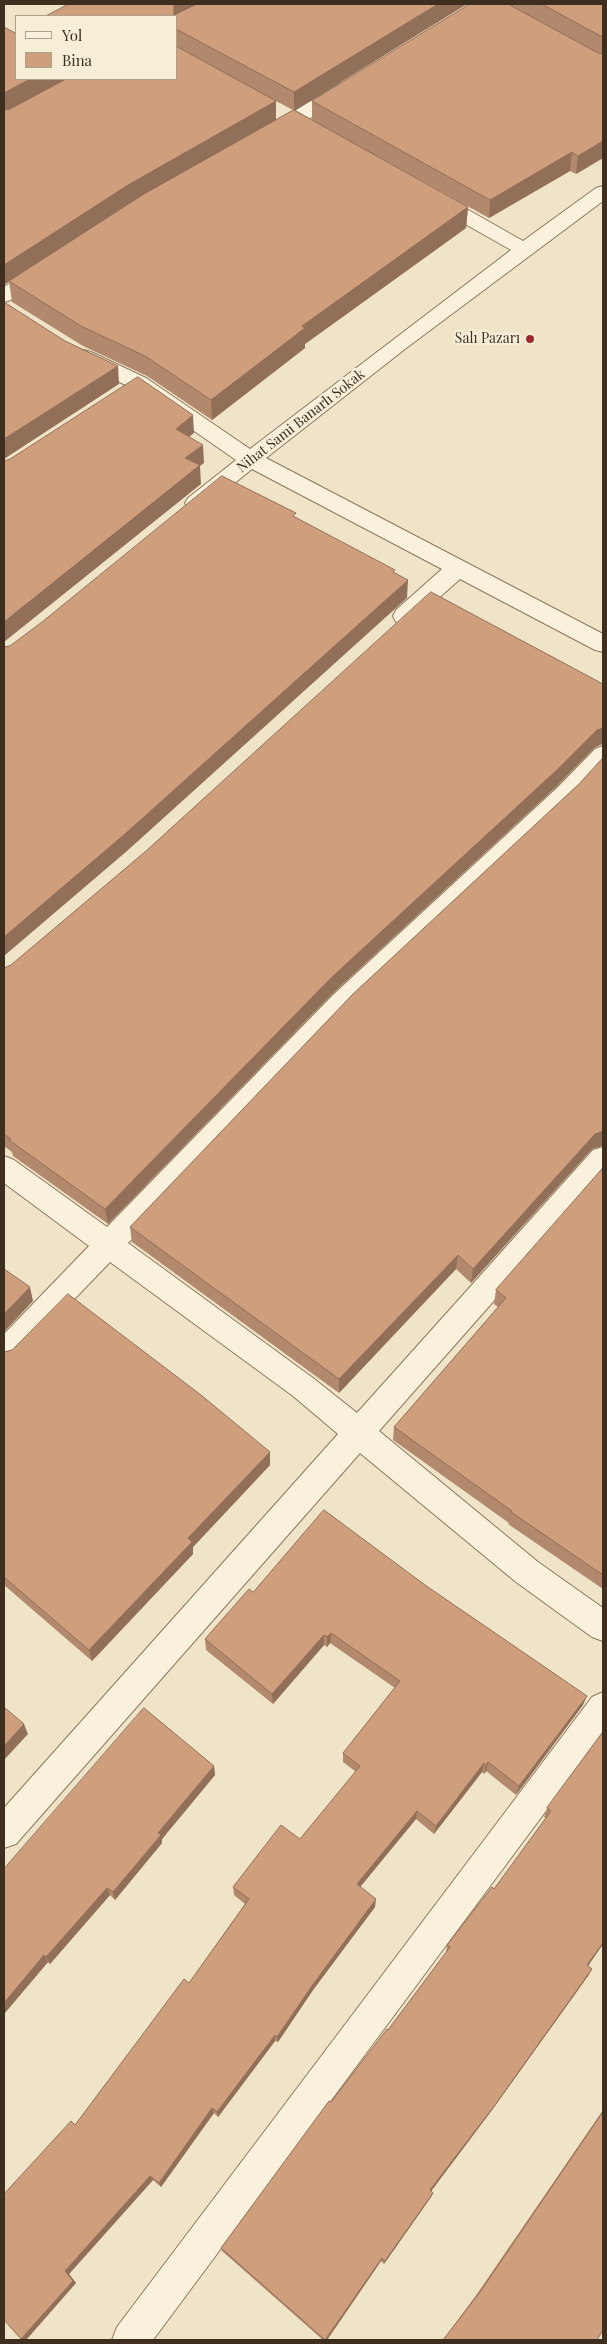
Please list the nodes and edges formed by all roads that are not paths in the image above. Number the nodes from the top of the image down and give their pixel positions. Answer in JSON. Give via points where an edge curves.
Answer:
{"nodes":[{"id":1,"x":363,"y":77,"type":"edge"},
{"id":2,"x":278,"y":111,"type":"edge"},
{"id":3,"x":295,"y":120,"type":"junction"},
{"id":4,"x":312,"y":130,"type":"edge"},
{"id":5,"x":254,"y":144,"type":"edge"},
{"id":6,"x":422,"y":192,"type":"edge"},
{"id":7,"x":603,"y":192,"type":"edge"},
{"id":8,"x":524,"y":249,"type":"junction"},
{"id":9,"x":54,"y":264,"type":"edge"},
{"id":10,"x":6,"y":306,"type":"edge"},
{"id":11,"x":67,"y":348,"type":"edge"},
{"id":12,"x":250,"y":459,"type":"junction"},
{"id":13,"x":184,"y":513,"type":"edge"},
{"id":14,"x":458,"y":568,"type":"junction"},
{"id":15,"x":384,"y":634,"type":"edge"},
{"id":16,"x":603,"y":644,"type":"edge"},
{"id":17,"x":603,"y":755,"type":"edge"},
{"id":18,"x":603,"y":1158,"type":"edge"},
{"id":19,"x":4,"y":1168,"type":"edge"},
{"id":20,"x":108,"y":1244,"type":"junction"},
{"id":21,"x":4,"y":1353,"type":"edge"},
{"id":22,"x":359,"y":1433,"type":"junction"},
{"id":23,"x":603,"y":1626,"type":"edge"},
{"id":24,"x":603,"y":1708,"type":"edge"},
{"id":25,"x":4,"y":1832,"type":"edge"},
{"id":26,"x":130,"y":2340,"type":"edge"}],
"edges":[{"from":1,"to":3,"type":"street"},
{"from":2,"to":3,"type":"street"},
{"from":3,"to":4,"type":"street"},
{"from":3,"to":5,"type":"street"},
{"from":6,"to":8,"type":"street"},
{"from":7,"to":8,"type":"street","name":"Nihat Sami Banarlı Sokak"},
{"from":8,"to":12,"type":"street","name":"Nihat Sami Banarlı Sokak"},
{"from":9,"to":10,"type":"street"},
{"from":11,"to":12,"type":"street"},
{"from":12,"to":13,"type":"street","name":"Nihat Sami Banarlı Sokak"},
{"from":12,"to":14,"type":"street"},
{"from":14,"to":15,"type":"street"},
{"from":14,"to":16,"type":"street"},
{"from":17,"to":20,"type":"street","via":[[559,801],[342,1002]]},
{"from":18,"to":22,"type":"street"},
{"from":19,"to":20,"type":"street"},
{"from":20,"to":21,"type":"street"},
{"from":20,"to":22,"type":"street","via":[[303,1387]]},
{"from":22,"to":23,"type":"street","via":[[527,1572]]},
{"from":22,"to":25,"type":"street"},
{"from":24,"to":26,"type":"street"}]}
